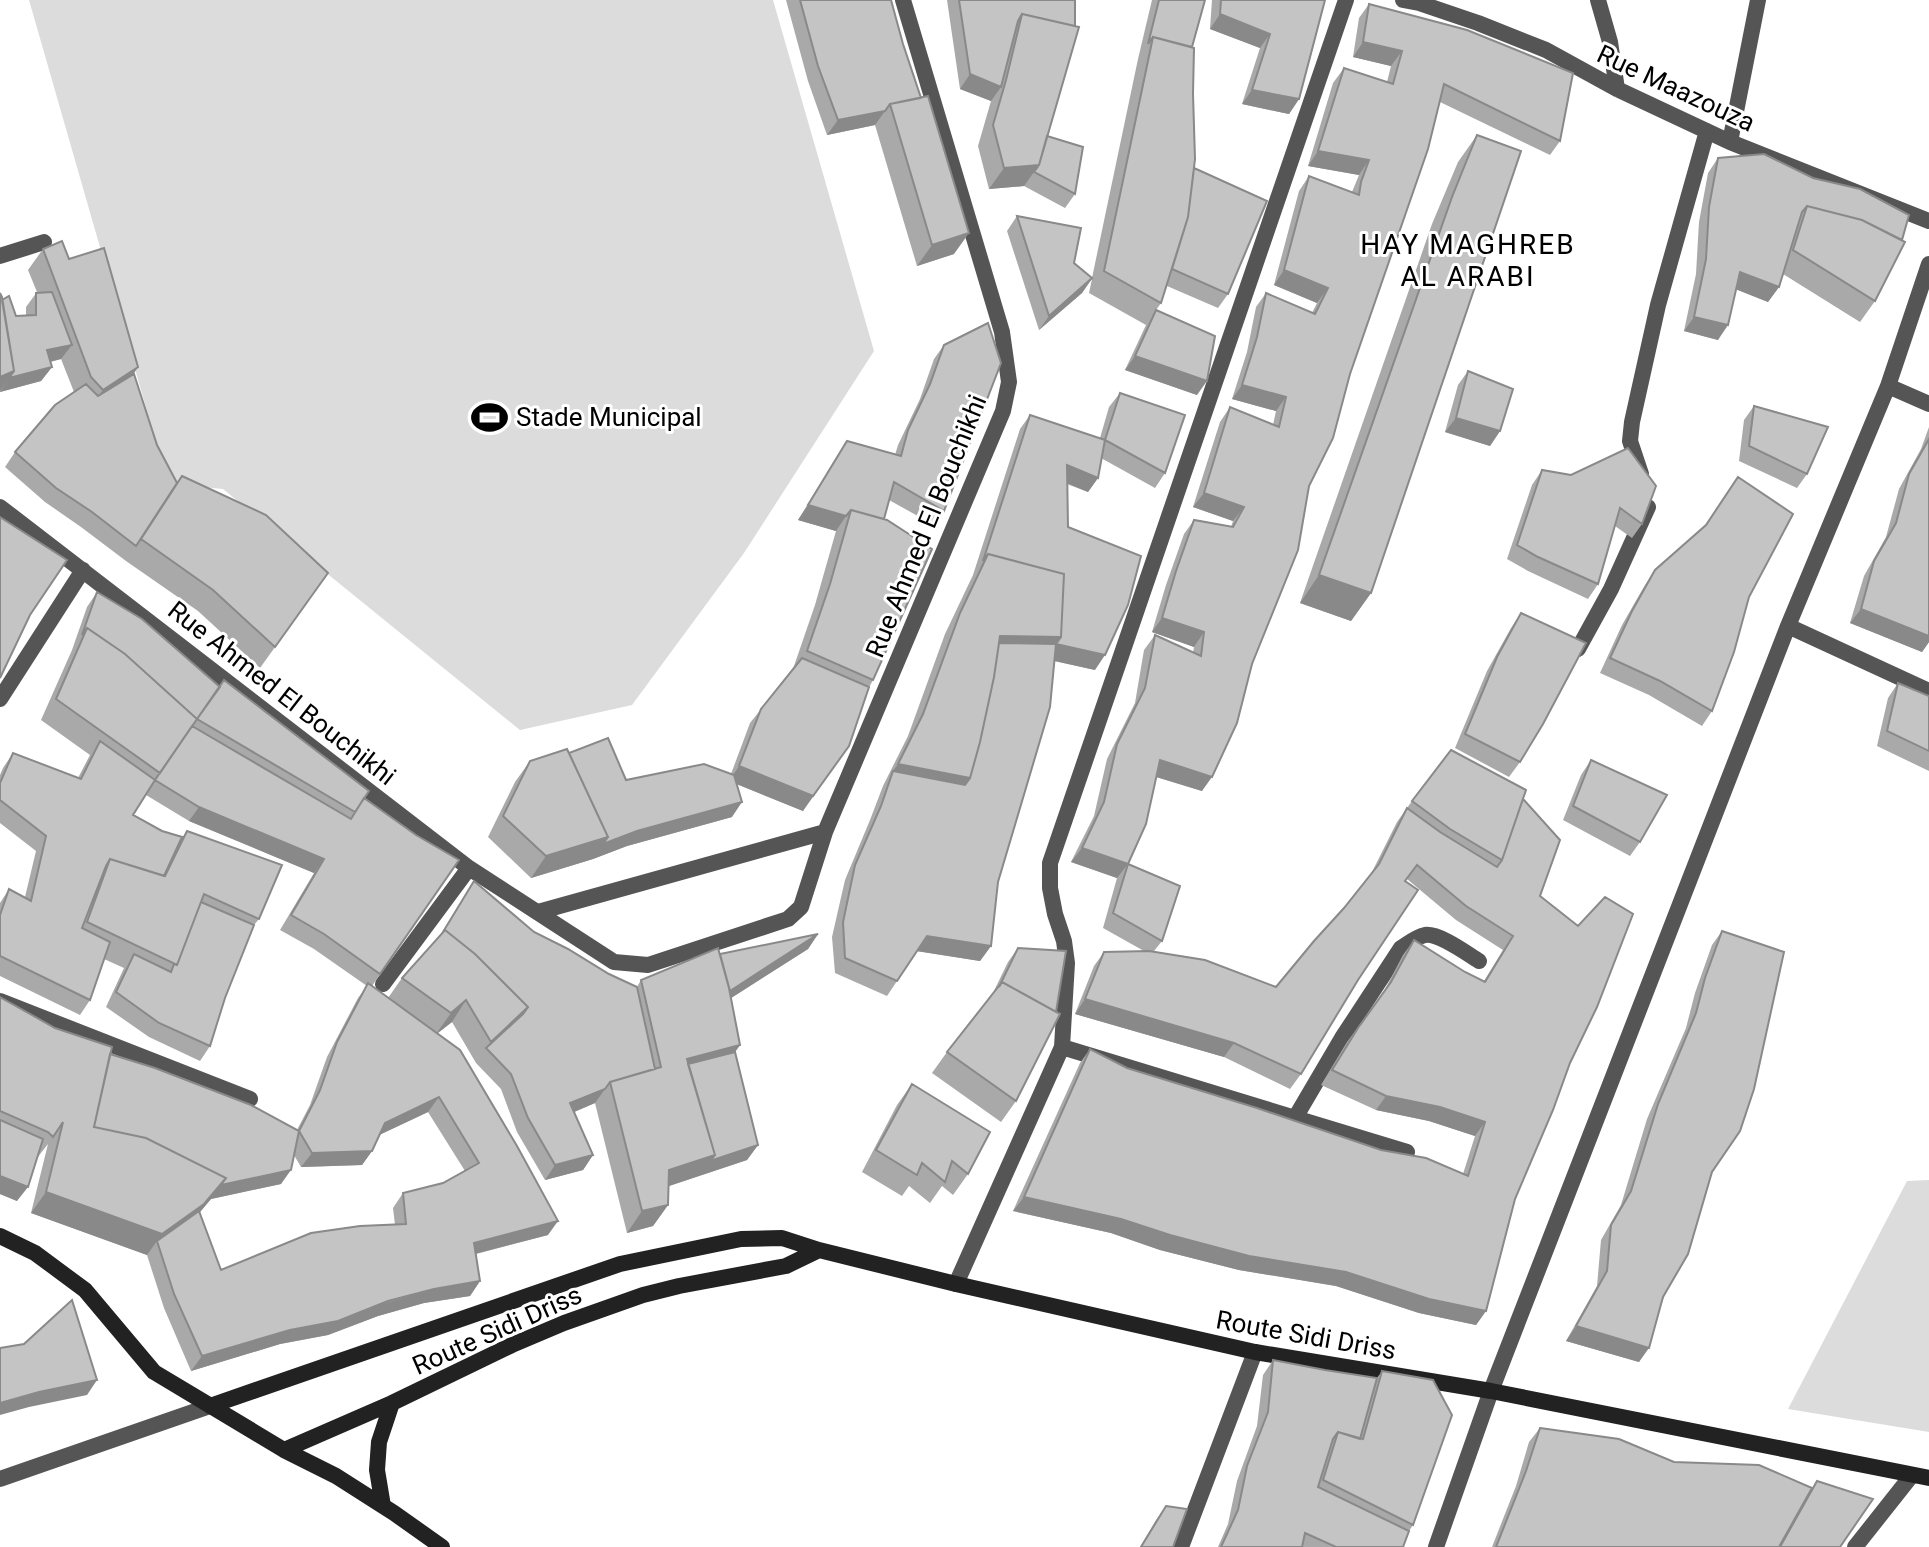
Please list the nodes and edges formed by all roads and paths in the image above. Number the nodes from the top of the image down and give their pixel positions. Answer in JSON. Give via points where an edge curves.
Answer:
{"nodes":[{"id":1,"x":903,"y":0,"type":"edge"},
{"id":2,"x":1346,"y":0,"type":"edge"},
{"id":3,"x":1598,"y":0,"type":"edge"},
{"id":4,"x":1758,"y":0,"type":"edge"},
{"id":5,"x":1413,"y":1,"type":"edge"},
{"id":6,"x":1617,"y":89,"type":"junction"},
{"id":7,"x":1707,"y":131,"type":"junction"},
{"id":8,"x":1730,"y":142,"type":"junction"},
{"id":9,"x":1929,"y":221,"type":"edge"},
{"id":10,"x":44,"y":242,"type":"dead end"},
{"id":11,"x":0,"y":256,"type":"edge"},
{"id":12,"x":1929,"y":264,"type":"edge"},
{"id":13,"x":1888,"y":386,"type":"junction"},
{"id":14,"x":1929,"y":404,"type":"edge"},
{"id":15,"x":0,"y":507,"type":"edge"},
{"id":16,"x":83,"y":570,"type":"junction"},
{"id":17,"x":1788,"y":626,"type":"junction"},
{"id":18,"x":1578,"y":649,"type":"edge"},
{"id":19,"x":1929,"y":691,"type":"edge"},
{"id":20,"x":0,"y":699,"type":"edge"},
{"id":21,"x":825,"y":832,"type":"junction"},
{"id":22,"x":469,"y":868,"type":"junction"},
{"id":23,"x":538,"y":912,"type":"junction"},
{"id":24,"x":1479,"y":961,"type":"dead end"},
{"id":25,"x":383,"y":984,"type":"edge"},
{"id":26,"x":0,"y":1001,"type":"edge"},
{"id":27,"x":1062,"y":1047,"type":"junction"},
{"id":28,"x":250,"y":1099,"type":"dead end"},
{"id":29,"x":1295,"y":1118,"type":"junction"},
{"id":30,"x":1407,"y":1152,"type":"edge"},
{"id":31,"x":0,"y":1236,"type":"edge"},
{"id":32,"x":819,"y":1250,"type":"junction"},
{"id":33,"x":956,"y":1284,"type":"junction"},
{"id":34,"x":1255,"y":1352,"type":"junction"},
{"id":35,"x":1491,"y":1391,"type":"junction"},
{"id":36,"x":392,"y":1403,"type":"junction"},
{"id":37,"x":210,"y":1406,"type":"junction"},
{"id":38,"x":284,"y":1450,"type":"junction"},
{"id":39,"x":1912,"y":1475,"type":"junction"},
{"id":40,"x":1929,"y":1478,"type":"edge"},
{"id":41,"x":0,"y":1479,"type":"edge"},
{"id":42,"x":383,"y":1506,"type":"junction"},
{"id":43,"x":442,"y":1547,"type":"edge"},
{"id":44,"x":1181,"y":1547,"type":"edge"},
{"id":45,"x":1436,"y":1547,"type":"edge"},
{"id":46,"x":1855,"y":1547,"type":"edge"}],
"edges":[{"from":1,"to":21,"type":"street","name":"Rue Ahmed El Bouchikhi","via":[[1002,332],[1009,382],[1003,411]]},
{"from":2,"to":27,"type":"street","via":[[1050,863],[1050,888],[1067,963]]},
{"from":3,"to":6,"type":"street"},
{"from":4,"to":8,"type":"street"},
{"from":5,"to":6,"type":"street","name":"Rue Maazouza","via":[[1546,50]]},
{"from":6,"to":7,"type":"street","name":"Rue Maazouza"},
{"from":7,"to":8,"type":"street","name":"Rue Maazouza"},
{"from":7,"to":18,"type":"street","via":[[1658,305],[1632,422],[1630,441],[1650,502]]},
{"from":8,"to":9,"type":"street","name":"Rue Maazouza"},
{"from":10,"to":11,"type":"street"},
{"from":12,"to":13,"type":"street"},
{"from":13,"to":14,"type":"street"},
{"from":13,"to":17,"type":"street"},
{"from":15,"to":16,"type":"street","name":"Rue Ahmed El Bouchikhi"},
{"from":16,"to":20,"type":"street"},
{"from":16,"to":22,"type":"street","name":"Rue Ahmed El Bouchikhi"},
{"from":17,"to":19,"type":"street"},
{"from":17,"to":35,"type":"street"},
{"from":21,"to":23,"type":"street"},
{"from":21,"to":23,"type":"street","name":"Rue Ahmed El Bouchikhi","via":[[801,907],[788,919],[648,965],[614,962]]},
{"from":22,"to":23,"type":"street","name":"Rue Ahmed El Bouchikhi"},
{"from":22,"to":25,"type":"street"},
{"from":24,"to":29,"type":"street","via":[[1429,934],[1401,948]]},
{"from":26,"to":28,"type":"street"},
{"from":27,"to":29,"type":"street"},
{"from":27,"to":33,"type":"street"},
{"from":29,"to":30,"type":"street"},
{"from":31,"to":37,"type":"street","via":[[35,1253],[85,1290],[154,1372]]},
{"from":32,"to":33,"type":"street","name":"Route Sidi Driss"},
{"from":32,"to":36,"type":"street","name":"Route Sidi Driss","via":[[786,1266],[643,1295],[498,1351]]},
{"from":32,"to":37,"type":"street","name":"Route Sidi Driss","via":[[782,1238],[741,1239],[620,1264]]},
{"from":33,"to":34,"type":"street","name":"Route Sidi Driss"},
{"from":34,"to":35,"type":"street","name":"Route Sidi Driss"},
{"from":34,"to":44,"type":"street"},
{"from":35,"to":39,"type":"street","name":"Route Sidi Driss"},
{"from":35,"to":45,"type":"street"},
{"from":36,"to":38,"type":"street","name":"Route Sidi Driss"},
{"from":36,"to":42,"type":"street","via":[[379,1442]]},
{"from":37,"to":38,"type":"street"},
{"from":37,"to":41,"type":"street"},
{"from":38,"to":42,"type":"street"},
{"from":39,"to":40,"type":"street","name":"Route Sidi Driss"},
{"from":39,"to":46,"type":"street"},
{"from":42,"to":43,"type":"street"}]}
